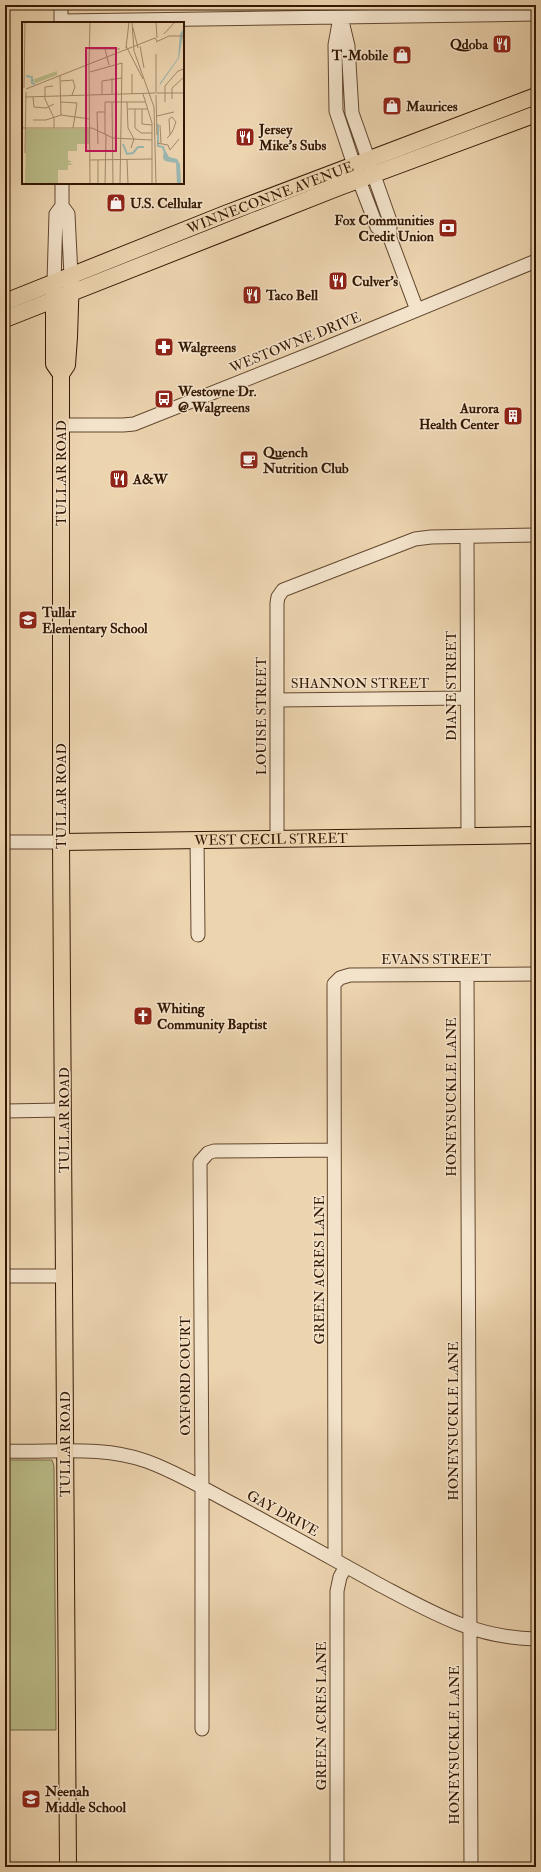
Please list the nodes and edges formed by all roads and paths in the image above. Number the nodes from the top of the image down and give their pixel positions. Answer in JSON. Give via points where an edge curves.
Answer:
{"nodes":[{"id":1,"x":61,"y":5,"type":"edge"},
{"id":2,"x":536,"y":14,"type":"edge"},
{"id":3,"x":341,"y":17,"type":"junction"},
{"id":4,"x":61,"y":22,"type":"edge"},
{"id":5,"x":536,"y":96,"type":"edge"},
{"id":6,"x":536,"y":114,"type":"edge"},
{"id":7,"x":364,"y":170,"type":"junction"},
{"id":8,"x":62,"y":184,"type":"edge"},
{"id":9,"x":62,"y":206,"type":"junction"},
{"id":10,"x":536,"y":261,"type":"edge"},
{"id":11,"x":70,"y":276,"type":"junction"},
{"id":12,"x":54,"y":282,"type":"junction"},
{"id":13,"x":70,"y":293,"type":"junction"},
{"id":14,"x":54,"y":300,"type":"junction"},
{"id":15,"x":5,"y":302,"type":"edge"},
{"id":16,"x":417,"y":310,"type":"junction"},
{"id":17,"x":5,"y":319,"type":"edge"},
{"id":18,"x":61,"y":374,"type":"junction"},
{"id":19,"x":61,"y":425,"type":"junction"},
{"id":20,"x":536,"y":536,"type":"edge"},
{"id":21,"x":467,"y":537,"type":"junction"},
{"id":22,"x":467,"y":698,"type":"junction"},
{"id":23,"x":277,"y":700,"type":"junction"},
{"id":24,"x":536,"y":835,"type":"edge"},
{"id":25,"x":468,"y":836,"type":"junction"},
{"id":26,"x":277,"y":838,"type":"junction"},
{"id":27,"x":197,"y":839,"type":"junction"},
{"id":28,"x":5,"y":842,"type":"edge"},
{"id":29,"x":61,"y":842,"type":"junction"},
{"id":30,"x":198,"y":935,"type":"dead end"},
{"id":31,"x":536,"y":974,"type":"edge"},
{"id":32,"x":467,"y":975,"type":"junction"},
{"id":33,"x":337,"y":980,"type":"joint"},
{"id":34,"x":5,"y":1110,"type":"edge"},
{"id":35,"x":64,"y":1110,"type":"junction"},
{"id":36,"x":334,"y":1150,"type":"junction"},
{"id":37,"x":5,"y":1276,"type":"edge"},
{"id":38,"x":65,"y":1276,"type":"junction"},
{"id":39,"x":5,"y":1451,"type":"edge"},
{"id":40,"x":65,"y":1452,"type":"junction"},
{"id":41,"x":202,"y":1488,"type":"junction"},
{"id":42,"x":341,"y":1563,"type":"junction"},
{"id":43,"x":470,"y":1629,"type":"junction"},
{"id":44,"x":536,"y":1639,"type":"edge"},
{"id":45,"x":202,"y":1729,"type":"dead end"},
{"id":46,"x":68,"y":1867,"type":"edge"},
{"id":47,"x":337,"y":1867,"type":"edge"},
{"id":48,"x":471,"y":1867,"type":"edge"}],
"edges":[{"from":1,"to":4,"type":"street"},
{"from":2,"to":3,"type":"street"},
{"from":3,"to":4,"type":"street"},
{"from":3,"to":7,"type":"street","via":[[348,46],[352,113]]},
{"from":5,"to":7,"type":"main road","name":"WINNECONNE AVENUE"},
{"from":6,"to":7,"type":"main road","name":"WINNECONNE AVENUE"},
{"from":7,"to":11,"type":"main road","name":"WINNECONNE AVENUE"},
{"from":7,"to":13,"type":"main road","name":"WINNECONNE AVENUE"},
{"from":7,"to":16,"type":"street","via":[[377,227],[390,238]]},
{"from":8,"to":9,"type":"street","name":"TULLAR ROAD"},
{"from":9,"to":11,"type":"street","name":"TULLAR ROAD","via":[[68,214]]},
{"from":9,"to":12,"type":"street","name":"TULLAR ROAD","via":[[56,214]]},
{"from":10,"to":16,"type":"street","name":"WESTOWNE DRIVE"},
{"from":11,"to":12,"type":"main road","name":"WINNECONNE AVENUE"},
{"from":11,"to":13,"type":"main road","name":"TULLAR ROAD"},
{"from":12,"to":14,"type":"main road","name":"TULLAR ROAD"},
{"from":12,"to":15,"type":"main road","name":"WINNECONNE AVENUE"},
{"from":13,"to":14,"type":"main road","name":"WINNECONNE AVENUE"},
{"from":13,"to":18,"type":"main road","name":"TULLAR ROAD","via":[[67,365]]},
{"from":14,"to":17,"type":"main road","name":"WINNECONNE AVENUE"},
{"from":14,"to":18,"type":"main road","name":"TULLAR ROAD","via":[[54,364]]},
{"from":16,"to":19,"type":"street","name":"WESTOWNE DRIVE","via":[[134,424]]},
{"from":18,"to":19,"type":"main road","name":"TULLAR ROAD"},
{"from":19,"to":29,"type":"main road","name":"TULLAR ROAD"},
{"from":20,"to":21,"type":"street"},
{"from":21,"to":22,"type":"street","name":"DIANE STREET"},
{"from":21,"to":23,"type":"street","name":"LOUISE STREET","via":[[408,541],[283,590],[277,603]]},
{"from":22,"to":23,"type":"street","name":"SHANNON STREET"},
{"from":22,"to":25,"type":"street","name":"DIANE STREET"},
{"from":23,"to":26,"type":"street","name":"LOUISE STREET"},
{"from":24,"to":25,"type":"main road","name":"WEST CECIL STREET"},
{"from":25,"to":26,"type":"main road","name":"WEST CECIL STREET"},
{"from":26,"to":27,"type":"main road","name":"WEST CECIL STREET"},
{"from":27,"to":29,"type":"main road","name":"WEST CECIL STREET"},
{"from":27,"to":30,"type":"street"},
{"from":28,"to":29,"type":"street","name":"WEST CECIL STREET"},
{"from":29,"to":35,"type":"main road","name":"TULLAR ROAD"},
{"from":31,"to":32,"type":"street","name":"EVANS STREET"},
{"from":32,"to":33,"type":"street","name":"EVANS STREET","via":[[350,975]]},
{"from":32,"to":43,"type":"street","name":"HONEYSUCKLE LANE"},
{"from":33,"to":36,"type":"street","name":"GREEN ACRES LANE","via":[[333,991]]},
{"from":34,"to":35,"type":"street"},
{"from":35,"to":38,"type":"main road","name":"TULLAR ROAD"},
{"from":36,"to":41,"type":"street","name":"OXFORD COURT","via":[[214,1151],[201,1159],[199,1166]]},
{"from":36,"to":42,"type":"street","name":"GREEN ACRES LANE"},
{"from":37,"to":38,"type":"street"},
{"from":38,"to":40,"type":"main road","name":"TULLAR ROAD"},
{"from":39,"to":40,"type":"street","name":"GAY DRIVE"},
{"from":40,"to":41,"type":"street","name":"GAY DRIVE","via":[[100,1452],[130,1456],[162,1467]]},
{"from":40,"to":46,"type":"main road","name":"TULLAR ROAD"},
{"from":41,"to":42,"type":"street","name":"GAY DRIVE"},
{"from":41,"to":45,"type":"street","name":"OXFORD COURT"},
{"from":42,"to":43,"type":"street","name":"GAY DRIVE","via":[[430,1612]]},
{"from":42,"to":47,"type":"street","name":"GREEN ACRES LANE","via":[[337,1591]]},
{"from":43,"to":44,"type":"street","name":"GAY DRIVE","via":[[510,1638]]},
{"from":43,"to":48,"type":"street","name":"HONEYSUCKLE LANE"}]}
